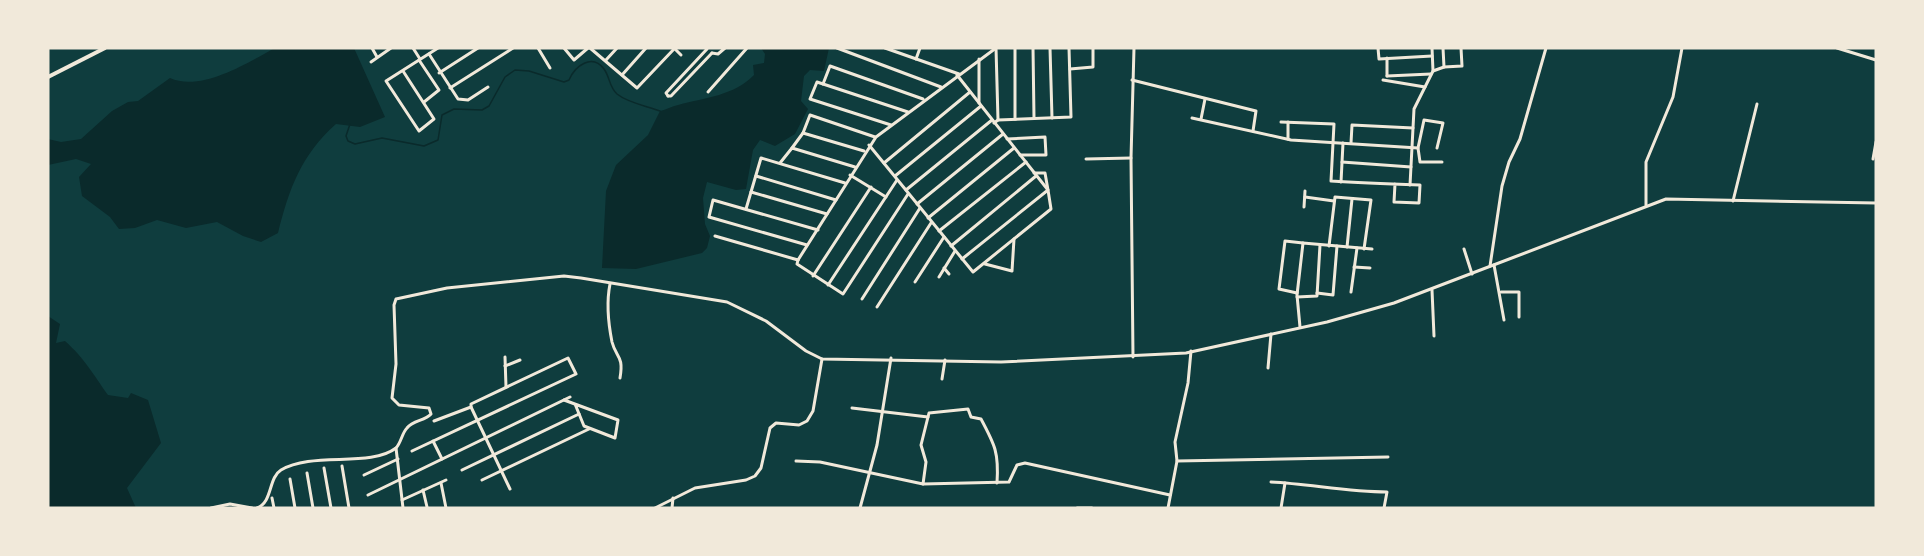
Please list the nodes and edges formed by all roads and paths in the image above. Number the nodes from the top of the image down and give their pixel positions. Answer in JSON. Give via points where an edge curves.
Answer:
{"nodes":[{"id":1,"x":105,"y":48,"type":"edge"},
{"id":2,"x":372,"y":48,"type":"edge"},
{"id":3,"x":391,"y":48,"type":"edge"},
{"id":4,"x":413,"y":48,"type":"edge"},
{"id":5,"x":438,"y":48,"type":"edge"},
{"id":6,"x":478,"y":48,"type":"edge"},
{"id":7,"x":513,"y":48,"type":"edge"},
{"id":8,"x":538,"y":48,"type":"edge"},
{"id":9,"x":564,"y":48,"type":"edge"},
{"id":10,"x":589,"y":48,"type":"edge"},
{"id":11,"x":617,"y":48,"type":"edge"},
{"id":12,"x":645,"y":48,"type":"edge"},
{"id":13,"x":674,"y":48,"type":"edge"},
{"id":14,"x":707,"y":48,"type":"edge"},
{"id":15,"x":725,"y":48,"type":"edge"},
{"id":16,"x":747,"y":48,"type":"edge"},
{"id":17,"x":837,"y":48,"type":"edge"},
{"id":18,"x":885,"y":48,"type":"edge"},
{"id":19,"x":902,"y":48,"type":"edge"},
{"id":20,"x":920,"y":48,"type":"edge"},
{"id":21,"x":1015,"y":48,"type":"edge"},
{"id":22,"x":1033,"y":48,"type":"edge"},
{"id":23,"x":1050,"y":48,"type":"edge"},
{"id":24,"x":1069,"y":48,"type":"edge"},
{"id":25,"x":1093,"y":48,"type":"edge"},
{"id":26,"x":1134,"y":48,"type":"edge"},
{"id":27,"x":1378,"y":48,"type":"edge"},
{"id":28,"x":1432,"y":48,"type":"edge"},
{"id":29,"x":1443,"y":48,"type":"edge"},
{"id":30,"x":1461,"y":48,"type":"edge"},
{"id":31,"x":1546,"y":48,"type":"edge"},
{"id":32,"x":1682,"y":48,"type":"edge"},
{"id":33,"x":1837,"y":48,"type":"edge"},
{"id":34,"x":712,"y":53,"type":"junction"},
{"id":35,"x":900,"y":53,"type":"junction"},
{"id":36,"x":429,"y":54,"type":"junction"},
{"id":37,"x":681,"y":55,"type":"dead end"},
{"id":38,"x":1432,"y":56,"type":"junction"},
{"id":39,"x":378,"y":57,"type":"junction"},
{"id":40,"x":1387,"y":58,"type":"junction"},
{"id":41,"x":916,"y":59,"type":"junction"},
{"id":42,"x":979,"y":59,"type":"junction"},
{"id":43,"x":420,"y":60,"type":"junction"},
{"id":44,"x":606,"y":60,"type":"junction"},
{"id":45,"x":1876,"y":60,"type":"edge"},
{"id":46,"x":371,"y":62,"type":"dead end"},
{"id":47,"x":1444,"y":67,"type":"junction"},
{"id":48,"x":550,"y":68,"type":"dead end"},
{"id":49,"x":1070,"y":69,"type":"junction"},
{"id":50,"x":403,"y":71,"type":"junction"},
{"id":51,"x":440,"y":73,"type":"junction"},
{"id":52,"x":1432,"y":73,"type":"junction"},
{"id":53,"x":622,"y":75,"type":"junction"},
{"id":54,"x":958,"y":75,"type":"junction"},
{"id":55,"x":48,"y":77,"type":"edge"},
{"id":56,"x":1386,"y":79,"type":"junction"},
{"id":57,"x":1132,"y":80,"type":"junction"},
{"id":58,"x":823,"y":84,"type":"junction"},
{"id":59,"x":449,"y":87,"type":"junction"},
{"id":60,"x":488,"y":87,"type":"dead end"},
{"id":61,"x":941,"y":87,"type":"junction"},
{"id":62,"x":1425,"y":87,"type":"junction"},
{"id":63,"x":439,"y":90,"type":"junction"},
{"id":64,"x":708,"y":92,"type":"dead end"},
{"id":65,"x":970,"y":92,"type":"junction"},
{"id":66,"x":1204,"y":99,"type":"junction"},
{"id":67,"x":924,"y":100,"type":"junction"},
{"id":68,"x":424,"y":102,"type":"junction"},
{"id":69,"x":1757,"y":104,"type":"dead end"},
{"id":70,"x":980,"y":105,"type":"junction"},
{"id":71,"x":908,"y":112,"type":"junction"},
{"id":72,"x":1034,"y":118,"type":"junction"},
{"id":73,"x":1052,"y":118,"type":"junction"},
{"id":74,"x":1192,"y":118,"type":"dead end"},
{"id":75,"x":1016,"y":119,"type":"junction"},
{"id":76,"x":1201,"y":119,"type":"junction"},
{"id":77,"x":995,"y":121,"type":"junction"},
{"id":78,"x":1281,"y":122,"type":"dead end"},
{"id":79,"x":1288,"y":122,"type":"junction"},
{"id":80,"x":891,"y":125,"type":"junction"},
{"id":81,"x":1413,"y":128,"type":"junction"},
{"id":82,"x":1253,"y":131,"type":"junction"},
{"id":83,"x":803,"y":133,"type":"junction"},
{"id":84,"x":1003,"y":134,"type":"junction"},
{"id":85,"x":876,"y":137,"type":"junction"},
{"id":86,"x":1007,"y":139,"type":"junction"},
{"id":87,"x":1288,"y":139,"type":"junction"},
{"id":88,"x":1333,"y":142,"type":"junction"},
{"id":89,"x":1876,"y":142,"type":"edge"},
{"id":90,"x":1343,"y":143,"type":"junction"},
{"id":91,"x":1351,"y":143,"type":"junction"},
{"id":92,"x":868,"y":145,"type":"junction"},
{"id":93,"x":1413,"y":147,"type":"junction"},
{"id":94,"x":792,"y":148,"type":"junction"},
{"id":95,"x":1014,"y":148,"type":"junction"},
{"id":96,"x":1418,"y":148,"type":"junction"},
{"id":97,"x":1437,"y":148,"type":"dead end"},
{"id":98,"x":864,"y":151,"type":"junction"},
{"id":99,"x":1020,"y":155,"type":"junction"},
{"id":100,"x":1131,"y":158,"type":"junction"},
{"id":101,"x":1086,"y":159,"type":"dead end"},
{"id":102,"x":1873,"y":159,"type":"dead end"},
{"id":103,"x":1026,"y":162,"type":"junction"},
{"id":104,"x":1342,"y":162,"type":"junction"},
{"id":105,"x":1442,"y":162,"type":"dead end"},
{"id":106,"x":780,"y":163,"type":"junction"},
{"id":107,"x":884,"y":163,"type":"junction"},
{"id":108,"x":855,"y":167,"type":"junction"},
{"id":109,"x":1411,"y":167,"type":"junction"},
{"id":110,"x":1035,"y":174,"type":"junction"},
{"id":111,"x":850,"y":175,"type":"junction"},
{"id":112,"x":756,"y":176,"type":"junction"},
{"id":113,"x":896,"y":178,"type":"junction"},
{"id":114,"x":1341,"y":182,"type":"junction"},
{"id":115,"x":845,"y":183,"type":"junction"},
{"id":116,"x":1395,"y":184,"type":"junction"},
{"id":117,"x":1410,"y":185,"type":"junction"},
{"id":118,"x":871,"y":188,"type":"junction"},
{"id":119,"x":1048,"y":190,"type":"junction"},
{"id":120,"x":1305,"y":191,"type":"dead end"},
{"id":121,"x":751,"y":192,"type":"junction"},
{"id":122,"x":907,"y":192,"type":"junction"},
{"id":123,"x":886,"y":197,"type":"junction"},
{"id":124,"x":1305,"y":197,"type":"junction"},
{"id":125,"x":1352,"y":199,"type":"junction"},
{"id":126,"x":836,"y":200,"type":"junction"},
{"id":127,"x":1334,"y":201,"type":"junction"},
{"id":128,"x":1733,"y":201,"type":"junction"},
{"id":129,"x":1876,"y":203,"type":"edge"},
{"id":130,"x":917,"y":204,"type":"junction"},
{"id":131,"x":1646,"y":205,"type":"junction"},
{"id":132,"x":1304,"y":207,"type":"dead end"},
{"id":133,"x":920,"y":208,"type":"junction"},
{"id":134,"x":746,"y":209,"type":"junction"},
{"id":135,"x":827,"y":214,"type":"junction"},
{"id":136,"x":928,"y":218,"type":"junction"},
{"id":137,"x":932,"y":222,"type":"junction"},
{"id":138,"x":818,"y":230,"type":"junction"},
{"id":139,"x":939,"y":231,"type":"junction"},
{"id":140,"x":715,"y":236,"type":"dead end"},
{"id":141,"x":944,"y":237,"type":"junction"},
{"id":142,"x":1014,"y":239,"type":"junction"},
{"id":143,"x":1303,"y":243,"type":"junction"},
{"id":144,"x":1320,"y":245,"type":"junction"},
{"id":145,"x":807,"y":246,"type":"junction"},
{"id":146,"x":951,"y":246,"type":"junction"},
{"id":147,"x":1329,"y":246,"type":"junction"},
{"id":148,"x":1337,"y":246,"type":"junction"},
{"id":149,"x":1347,"y":247,"type":"junction"},
{"id":150,"x":1357,"y":248,"type":"junction"},
{"id":151,"x":1364,"y":249,"type":"junction"},
{"id":152,"x":1372,"y":249,"type":"dead end"},
{"id":153,"x":1464,"y":249,"type":"dead end"},
{"id":154,"x":955,"y":251,"type":"junction"},
{"id":155,"x":962,"y":259,"type":"junction"},
{"id":156,"x":798,"y":260,"type":"junction"},
{"id":157,"x":985,"y":264,"type":"junction"},
{"id":158,"x":1492,"y":265,"type":"junction"},
{"id":159,"x":1354,"y":267,"type":"junction"},
{"id":160,"x":944,"y":268,"type":"junction"},
{"id":161,"x":1370,"y":268,"type":"dead end"},
{"id":162,"x":949,"y":274,"type":"dead end"},
{"id":163,"x":1472,"y":274,"type":"junction"},
{"id":164,"x":813,"y":276,"type":"junction"},
{"id":165,"x":939,"y":277,"type":"dead end"},
{"id":166,"x":915,"y":282,"type":"dead end"},
{"id":167,"x":610,"y":283,"type":"junction"},
{"id":168,"x":828,"y":285,"type":"junction"},
{"id":169,"x":1432,"y":290,"type":"junction"},
{"id":170,"x":1351,"y":292,"type":"dead end"},
{"id":171,"x":1500,"y":292,"type":"junction"},
{"id":172,"x":1317,"y":293,"type":"junction"},
{"id":173,"x":1297,"y":295,"type":"junction"},
{"id":174,"x":862,"y":299,"type":"dead end"},
{"id":175,"x":877,"y":307,"type":"dead end"},
{"id":176,"x":1519,"y":317,"type":"dead end"},
{"id":177,"x":1503,"y":320,"type":"dead end"},
{"id":178,"x":1299,"y":327,"type":"junction"},
{"id":179,"x":1271,"y":334,"type":"junction"},
{"id":180,"x":1434,"y":336,"type":"dead end"},
{"id":181,"x":1191,"y":351,"type":"junction"},
{"id":182,"x":505,"y":357,"type":"dead end"},
{"id":183,"x":1133,"y":357,"type":"junction"},
{"id":184,"x":822,"y":358,"type":"junction"},
{"id":185,"x":891,"y":358,"type":"junction"},
{"id":186,"x":520,"y":360,"type":"dead end"},
{"id":187,"x":945,"y":360,"type":"junction"},
{"id":188,"x":505,"y":366,"type":"junction"},
{"id":189,"x":1269,"y":368,"type":"dead end"},
{"id":190,"x":620,"y":378,"type":"dead end"},
{"id":191,"x":942,"y":379,"type":"dead end"},
{"id":192,"x":506,"y":387,"type":"junction"},
{"id":193,"x":570,"y":397,"type":"dead end"},
{"id":194,"x":564,"y":400,"type":"junction"},
{"id":195,"x":575,"y":404,"type":"junction"},
{"id":196,"x":471,"y":408,"type":"junction"},
{"id":197,"x":852,"y":408,"type":"dead end"},
{"id":198,"x":882,"y":410,"type":"junction"},
{"id":199,"x":579,"y":414,"type":"junction"},
{"id":200,"x":928,"y":417,"type":"junction"},
{"id":201,"x":478,"y":420,"type":"junction"},
{"id":202,"x":434,"y":421,"type":"dead end"},
{"id":203,"x":590,"y":429,"type":"junction"},
{"id":204,"x":486,"y":437,"type":"junction"},
{"id":205,"x":433,"y":441,"type":"junction"},
{"id":206,"x":396,"y":448,"type":"junction"},
{"id":207,"x":412,"y":452,"type":"dead end"},
{"id":208,"x":494,"y":454,"type":"junction"},
{"id":209,"x":1388,"y":457,"type":"dead end"},
{"id":210,"x":398,"y":459,"type":"junction"},
{"id":211,"x":442,"y":459,"type":"junction"},
{"id":212,"x":796,"y":461,"type":"dead end"},
{"id":213,"x":1176,"y":461,"type":"junction"},
{"id":214,"x":342,"y":466,"type":"dead end"},
{"id":215,"x":324,"y":468,"type":"dead end"},
{"id":216,"x":462,"y":470,"type":"dead end"},
{"id":217,"x":502,"y":471,"type":"junction"},
{"id":218,"x":870,"y":471,"type":"junction"},
{"id":219,"x":307,"y":473,"type":"dead end"},
{"id":220,"x":364,"y":475,"type":"dead end"},
{"id":221,"x":290,"y":479,"type":"dead end"},
{"id":222,"x":400,"y":479,"type":"junction"},
{"id":223,"x":446,"y":480,"type":"dead end"},
{"id":224,"x":482,"y":480,"type":"dead end"},
{"id":225,"x":441,"y":482,"type":"junction"},
{"id":226,"x":1271,"y":482,"type":"dead end"},
{"id":227,"x":997,"y":483,"type":"junction"},
{"id":228,"x":1285,"y":483,"type":"junction"},
{"id":229,"x":923,"y":484,"type":"junction"},
{"id":230,"x":510,"y":489,"type":"dead end"},
{"id":231,"x":423,"y":490,"type":"junction"},
{"id":232,"x":368,"y":495,"type":"dead end"},
{"id":233,"x":1170,"y":495,"type":"junction"},
{"id":234,"x":272,"y":498,"type":"dead end"},
{"id":235,"x":673,"y":498,"type":"junction"},
{"id":236,"x":402,"y":500,"type":"junction"},
{"id":237,"x":427,"y":507,"type":"edge"},
{"id":238,"x":211,"y":508,"type":"edge"},
{"id":239,"x":255,"y":508,"type":"edge"},
{"id":240,"x":274,"y":508,"type":"edge"},
{"id":241,"x":295,"y":508,"type":"edge"},
{"id":242,"x":314,"y":508,"type":"edge"},
{"id":243,"x":332,"y":508,"type":"edge"},
{"id":244,"x":349,"y":508,"type":"edge"},
{"id":245,"x":403,"y":508,"type":"edge"},
{"id":246,"x":446,"y":508,"type":"edge"},
{"id":247,"x":655,"y":508,"type":"edge"},
{"id":248,"x":672,"y":508,"type":"edge"},
{"id":249,"x":860,"y":508,"type":"edge"},
{"id":250,"x":1077,"y":508,"type":"edge"},
{"id":251,"x":1092,"y":508,"type":"edge"},
{"id":252,"x":1168,"y":508,"type":"edge"},
{"id":253,"x":1281,"y":508,"type":"edge"},
{"id":254,"x":1384,"y":508,"type":"edge"}],
"edges":[{"from":1,"to":55,"type":"street"},
{"from":2,"to":39,"type":"street"},
{"from":3,"to":39,"type":"street"},
{"from":4,"to":43,"type":"street"},
{"from":5,"to":36,"type":"street"},
{"from":6,"to":51,"type":"street"},
{"from":7,"to":59,"type":"street"},
{"from":8,"to":48,"type":"street"},
{"from":9,"to":10,"type":"street","via":[[573,60]]},
{"from":10,"to":44,"type":"street"},
{"from":11,"to":44,"type":"street"},
{"from":12,"to":53,"type":"street"},
{"from":13,"to":37,"type":"street"},
{"from":13,"to":53,"type":"street","via":[[639,87]]},
{"from":14,"to":34,"type":"street"},
{"from":14,"to":34,"type":"street","via":[[666,93],[668,96]]},
{"from":15,"to":34,"type":"street","via":[[718,54]]},
{"from":16,"to":64,"type":"street"},
{"from":17,"to":61,"type":"street"},
{"from":18,"to":35,"type":"street"},
{"from":19,"to":35,"type":"street"},
{"from":20,"to":41,"type":"street"},
{"from":21,"to":75,"type":"street"},
{"from":22,"to":72,"type":"street"},
{"from":23,"to":73,"type":"street"},
{"from":24,"to":49,"type":"street"},
{"from":25,"to":49,"type":"street","via":[[1093,67]]},
{"from":26,"to":57,"type":"street"},
{"from":27,"to":40,"type":"street","via":[[1379,59]]},
{"from":28,"to":38,"type":"street"},
{"from":29,"to":47,"type":"street"},
{"from":30,"to":47,"type":"street","via":[[1462,66]]},
{"from":31,"to":158,"type":"street","via":[[1502,186]]},
{"from":32,"to":131,"type":"street","via":[[1673,98],[1646,162]]},
{"from":33,"to":45,"type":"street"},
{"from":35,"to":41,"type":"street"},
{"from":36,"to":43,"type":"street"},
{"from":36,"to":51,"type":"street"},
{"from":38,"to":40,"type":"street"},
{"from":38,"to":52,"type":"street"},
{"from":39,"to":46,"type":"street"},
{"from":40,"to":56,"type":"street"},
{"from":41,"to":54,"type":"street"},
{"from":42,"to":54,"type":"street"},
{"from":42,"to":70,"type":"street"},
{"from":42,"to":77,"type":"street","via":[[996,48]]},
{"from":43,"to":50,"type":"street"},
{"from":43,"to":63,"type":"street"},
{"from":44,"to":53,"type":"street"},
{"from":47,"to":52,"type":"street"},
{"from":49,"to":73,"type":"street","via":[[1071,117]]},
{"from":50,"to":68,"type":"street"},
{"from":50,"to":68,"type":"street","via":[[386,83],[418,131],[434,121]]},
{"from":51,"to":59,"type":"street"},
{"from":52,"to":56,"type":"street"},
{"from":52,"to":62,"type":"street"},
{"from":54,"to":61,"type":"street"},
{"from":54,"to":65,"type":"street"},
{"from":56,"to":62,"type":"street"},
{"from":57,"to":66,"type":"street"},
{"from":57,"to":100,"type":"street"},
{"from":58,"to":67,"type":"street","via":[[830,66]]},
{"from":58,"to":71,"type":"street"},
{"from":58,"to":80,"type":"street","via":[[817,82],[810,99]]},
{"from":59,"to":60,"type":"street","via":[[458,99],[465,101]]},
{"from":59,"to":63,"type":"street"},
{"from":61,"to":67,"type":"street"},
{"from":62,"to":81,"type":"street","via":[[1414,109]]},
{"from":63,"to":68,"type":"street"},
{"from":65,"to":70,"type":"street"},
{"from":65,"to":107,"type":"street"},
{"from":66,"to":76,"type":"street"},
{"from":66,"to":82,"type":"street","via":[[1256,111]]},
{"from":67,"to":71,"type":"street"},
{"from":69,"to":128,"type":"street"},
{"from":70,"to":77,"type":"street"},
{"from":70,"to":113,"type":"street"},
{"from":71,"to":80,"type":"street"},
{"from":72,"to":73,"type":"street"},
{"from":72,"to":75,"type":"street"},
{"from":74,"to":76,"type":"street"},
{"from":75,"to":77,"type":"street"},
{"from":76,"to":82,"type":"street"},
{"from":77,"to":84,"type":"street"},
{"from":77,"to":122,"type":"street"},
{"from":78,"to":79,"type":"street"},
{"from":79,"to":87,"type":"street"},
{"from":79,"to":88,"type":"street","via":[[1334,124]]},
{"from":80,"to":85,"type":"street"},
{"from":81,"to":91,"type":"street","via":[[1352,125]]},
{"from":81,"to":93,"type":"street"},
{"from":82,"to":87,"type":"street"},
{"from":83,"to":85,"type":"street","via":[[810,116]]},
{"from":83,"to":94,"type":"street"},
{"from":83,"to":98,"type":"street"},
{"from":84,"to":86,"type":"street"},
{"from":84,"to":130,"type":"street"},
{"from":85,"to":92,"type":"street"},
{"from":86,"to":95,"type":"street"},
{"from":86,"to":99,"type":"street","via":[[1045,137],[1046,154]]},
{"from":87,"to":88,"type":"street"},
{"from":88,"to":90,"type":"street"},
{"from":88,"to":114,"type":"street","via":[[1331,181]]},
{"from":89,"to":102,"type":"street"},
{"from":90,"to":91,"type":"street"},
{"from":90,"to":104,"type":"street"},
{"from":91,"to":93,"type":"street"},
{"from":92,"to":98,"type":"street"},
{"from":92,"to":107,"type":"street"},
{"from":93,"to":96,"type":"street"},
{"from":93,"to":109,"type":"street"},
{"from":94,"to":106,"type":"street"},
{"from":94,"to":108,"type":"street"},
{"from":95,"to":99,"type":"street"},
{"from":95,"to":136,"type":"street"},
{"from":96,"to":97,"type":"street","via":[[1424,120],[1443,123]]},
{"from":96,"to":105,"type":"street","via":[[1420,162]]},
{"from":98,"to":108,"type":"street"},
{"from":99,"to":103,"type":"street"},
{"from":100,"to":101,"type":"street"},
{"from":100,"to":183,"type":"street"},
{"from":103,"to":110,"type":"street"},
{"from":103,"to":139,"type":"street"},
{"from":104,"to":109,"type":"street"},
{"from":104,"to":114,"type":"street"},
{"from":106,"to":112,"type":"street","via":[[761,158]]},
{"from":106,"to":115,"type":"street"},
{"from":107,"to":113,"type":"street"},
{"from":108,"to":111,"type":"street"},
{"from":109,"to":117,"type":"street"},
{"from":110,"to":119,"type":"street"},
{"from":110,"to":119,"type":"street","via":[[1045,173]]},
{"from":110,"to":146,"type":"street"},
{"from":111,"to":115,"type":"street"},
{"from":111,"to":118,"type":"street"},
{"from":112,"to":121,"type":"street"},
{"from":112,"to":126,"type":"street"},
{"from":113,"to":122,"type":"street"},
{"from":113,"to":123,"type":"street"},
{"from":114,"to":116,"type":"street"},
{"from":115,"to":126,"type":"street"},
{"from":116,"to":117,"type":"street"},
{"from":116,"to":117,"type":"street","via":[[1394,202],[1419,203],[1420,185]]},
{"from":118,"to":123,"type":"street"},
{"from":118,"to":164,"type":"street"},
{"from":119,"to":142,"type":"street","via":[[1051,209]]},
{"from":119,"to":155,"type":"street"},
{"from":120,"to":124,"type":"street"},
{"from":121,"to":134,"type":"street"},
{"from":121,"to":135,"type":"street"},
{"from":122,"to":130,"type":"street"},
{"from":122,"to":168,"type":"street","via":[[843,294]]},
{"from":123,"to":168,"type":"street"},
{"from":124,"to":127,"type":"street"},
{"from":124,"to":132,"type":"street"},
{"from":125,"to":127,"type":"street","via":[[1335,196]]},
{"from":125,"to":149,"type":"street"},
{"from":125,"to":151,"type":"street","via":[[1371,200]]},
{"from":126,"to":135,"type":"street"},
{"from":127,"to":147,"type":"street"},
{"from":128,"to":129,"type":"street"},
{"from":128,"to":131,"type":"street","via":[[1672,198]]},
{"from":130,"to":133,"type":"street"},
{"from":131,"to":158,"type":"street"},
{"from":133,"to":136,"type":"street"},
{"from":133,"to":174,"type":"street"},
{"from":134,"to":138,"type":"street"},
{"from":134,"to":145,"type":"street","via":[[714,200],[709,216]]},
{"from":135,"to":138,"type":"street"},
{"from":136,"to":137,"type":"street"},
{"from":137,"to":139,"type":"street"},
{"from":137,"to":175,"type":"street"},
{"from":138,"to":145,"type":"street"},
{"from":139,"to":141,"type":"street"},
{"from":140,"to":156,"type":"street"},
{"from":141,"to":146,"type":"street"},
{"from":141,"to":166,"type":"street"},
{"from":142,"to":157,"type":"street"},
{"from":142,"to":157,"type":"street","via":[[1012,271]]},
{"from":143,"to":144,"type":"street"},
{"from":143,"to":173,"type":"street"},
{"from":143,"to":173,"type":"street","via":[[1285,240],[1279,289]]},
{"from":144,"to":147,"type":"street"},
{"from":144,"to":172,"type":"street"},
{"from":145,"to":156,"type":"street"},
{"from":146,"to":154,"type":"street"},
{"from":147,"to":148,"type":"street"},
{"from":148,"to":149,"type":"street"},
{"from":148,"to":172,"type":"street","via":[[1333,295]]},
{"from":149,"to":150,"type":"street"},
{"from":150,"to":151,"type":"street"},
{"from":150,"to":159,"type":"street"},
{"from":151,"to":152,"type":"street"},
{"from":153,"to":163,"type":"street"},
{"from":154,"to":155,"type":"street"},
{"from":154,"to":160,"type":"street"},
{"from":155,"to":157,"type":"street","via":[[973,272]]},
{"from":156,"to":164,"type":"street","via":[[797,264]]},
{"from":158,"to":163,"type":"street"},
{"from":158,"to":171,"type":"street"},
{"from":159,"to":161,"type":"street"},
{"from":159,"to":170,"type":"street"},
{"from":160,"to":162,"type":"street"},
{"from":160,"to":165,"type":"street"},
{"from":163,"to":169,"type":"street"},
{"from":164,"to":168,"type":"street"},
{"from":167,"to":184,"type":"street","via":[[727,302],[766,321]]},
{"from":167,"to":190,"type":"street","via":[[608,317],[612,344],[621,361]]},
{"from":167,"to":206,"type":"street","via":[[564,276],[447,288],[396,299],[392,398],[399,405],[429,408],[431,414],[407,427]]},
{"from":169,"to":178,"type":"street","via":[[1340,319]]},
{"from":169,"to":180,"type":"street"},
{"from":171,"to":176,"type":"street","via":[[1519,292]]},
{"from":171,"to":177,"type":"street"},
{"from":172,"to":173,"type":"street","via":[[1315,297]]},
{"from":173,"to":178,"type":"street"},
{"from":178,"to":179,"type":"street"},
{"from":179,"to":181,"type":"street"},
{"from":179,"to":189,"type":"street"},
{"from":181,"to":183,"type":"street"},
{"from":181,"to":213,"type":"street","via":[[1174,442]]},
{"from":182,"to":188,"type":"street"},
{"from":183,"to":187,"type":"street"},
{"from":184,"to":185,"type":"street"},
{"from":184,"to":235,"type":"street","via":[[811,416],[799,425],[776,423],[770,428],[757,474],[746,480],[695,488]]},
{"from":185,"to":187,"type":"street"},
{"from":185,"to":198,"type":"street"},
{"from":186,"to":188,"type":"street"},
{"from":187,"to":191,"type":"street"},
{"from":188,"to":192,"type":"street"},
{"from":192,"to":196,"type":"street","via":[[471,404]]},
{"from":192,"to":201,"type":"street","via":[[568,358],[576,374]]},
{"from":193,"to":194,"type":"street"},
{"from":194,"to":195,"type":"street"},
{"from":194,"to":204,"type":"street"},
{"from":195,"to":199,"type":"street"},
{"from":195,"to":203,"type":"street","via":[[618,420],[615,438]]},
{"from":196,"to":201,"type":"street"},
{"from":196,"to":202,"type":"street"},
{"from":197,"to":198,"type":"street"},
{"from":198,"to":200,"type":"street"},
{"from":198,"to":218,"type":"street"},
{"from":199,"to":203,"type":"street","via":[[584,426]]},
{"from":199,"to":208,"type":"street"},
{"from":200,"to":227,"type":"street","via":[[931,412],[966,409],[971,417],[980,418],[998,452]]},
{"from":200,"to":229,"type":"street","via":[[921,449],[926,462]]},
{"from":201,"to":204,"type":"street"},
{"from":201,"to":205,"type":"street"},
{"from":203,"to":217,"type":"street"},
{"from":204,"to":208,"type":"street"},
{"from":204,"to":211,"type":"street"},
{"from":205,"to":207,"type":"street"},
{"from":205,"to":211,"type":"street"},
{"from":206,"to":210,"type":"street"},
{"from":206,"to":239,"type":"street","via":[[374,456],[315,460],[284,469],[278,472],[264,504]]},
{"from":208,"to":216,"type":"street"},
{"from":208,"to":217,"type":"street"},
{"from":209,"to":213,"type":"street"},
{"from":210,"to":220,"type":"street"},
{"from":210,"to":222,"type":"street"},
{"from":211,"to":222,"type":"street"},
{"from":212,"to":218,"type":"street"},
{"from":213,"to":233,"type":"street"},
{"from":214,"to":244,"type":"street"},
{"from":215,"to":243,"type":"street"},
{"from":217,"to":224,"type":"street"},
{"from":217,"to":230,"type":"street"},
{"from":218,"to":229,"type":"street"},
{"from":218,"to":249,"type":"street"},
{"from":219,"to":242,"type":"street"},
{"from":221,"to":241,"type":"street"},
{"from":222,"to":232,"type":"street"},
{"from":222,"to":236,"type":"street"},
{"from":223,"to":225,"type":"street"},
{"from":225,"to":231,"type":"street"},
{"from":225,"to":246,"type":"street"},
{"from":226,"to":228,"type":"street"},
{"from":227,"to":229,"type":"street"},
{"from":227,"to":233,"type":"street","via":[[1011,481],[1017,465],[1025,463]]},
{"from":228,"to":253,"type":"street"},
{"from":228,"to":254,"type":"street","via":[[1387,492]]},
{"from":231,"to":236,"type":"street"},
{"from":231,"to":237,"type":"street"},
{"from":233,"to":252,"type":"street"},
{"from":234,"to":240,"type":"street"},
{"from":235,"to":247,"type":"street"},
{"from":235,"to":248,"type":"street"},
{"from":236,"to":245,"type":"street"},
{"from":238,"to":239,"type":"street","via":[[230,504]]},
{"from":250,"to":251,"type":"street"}]}
